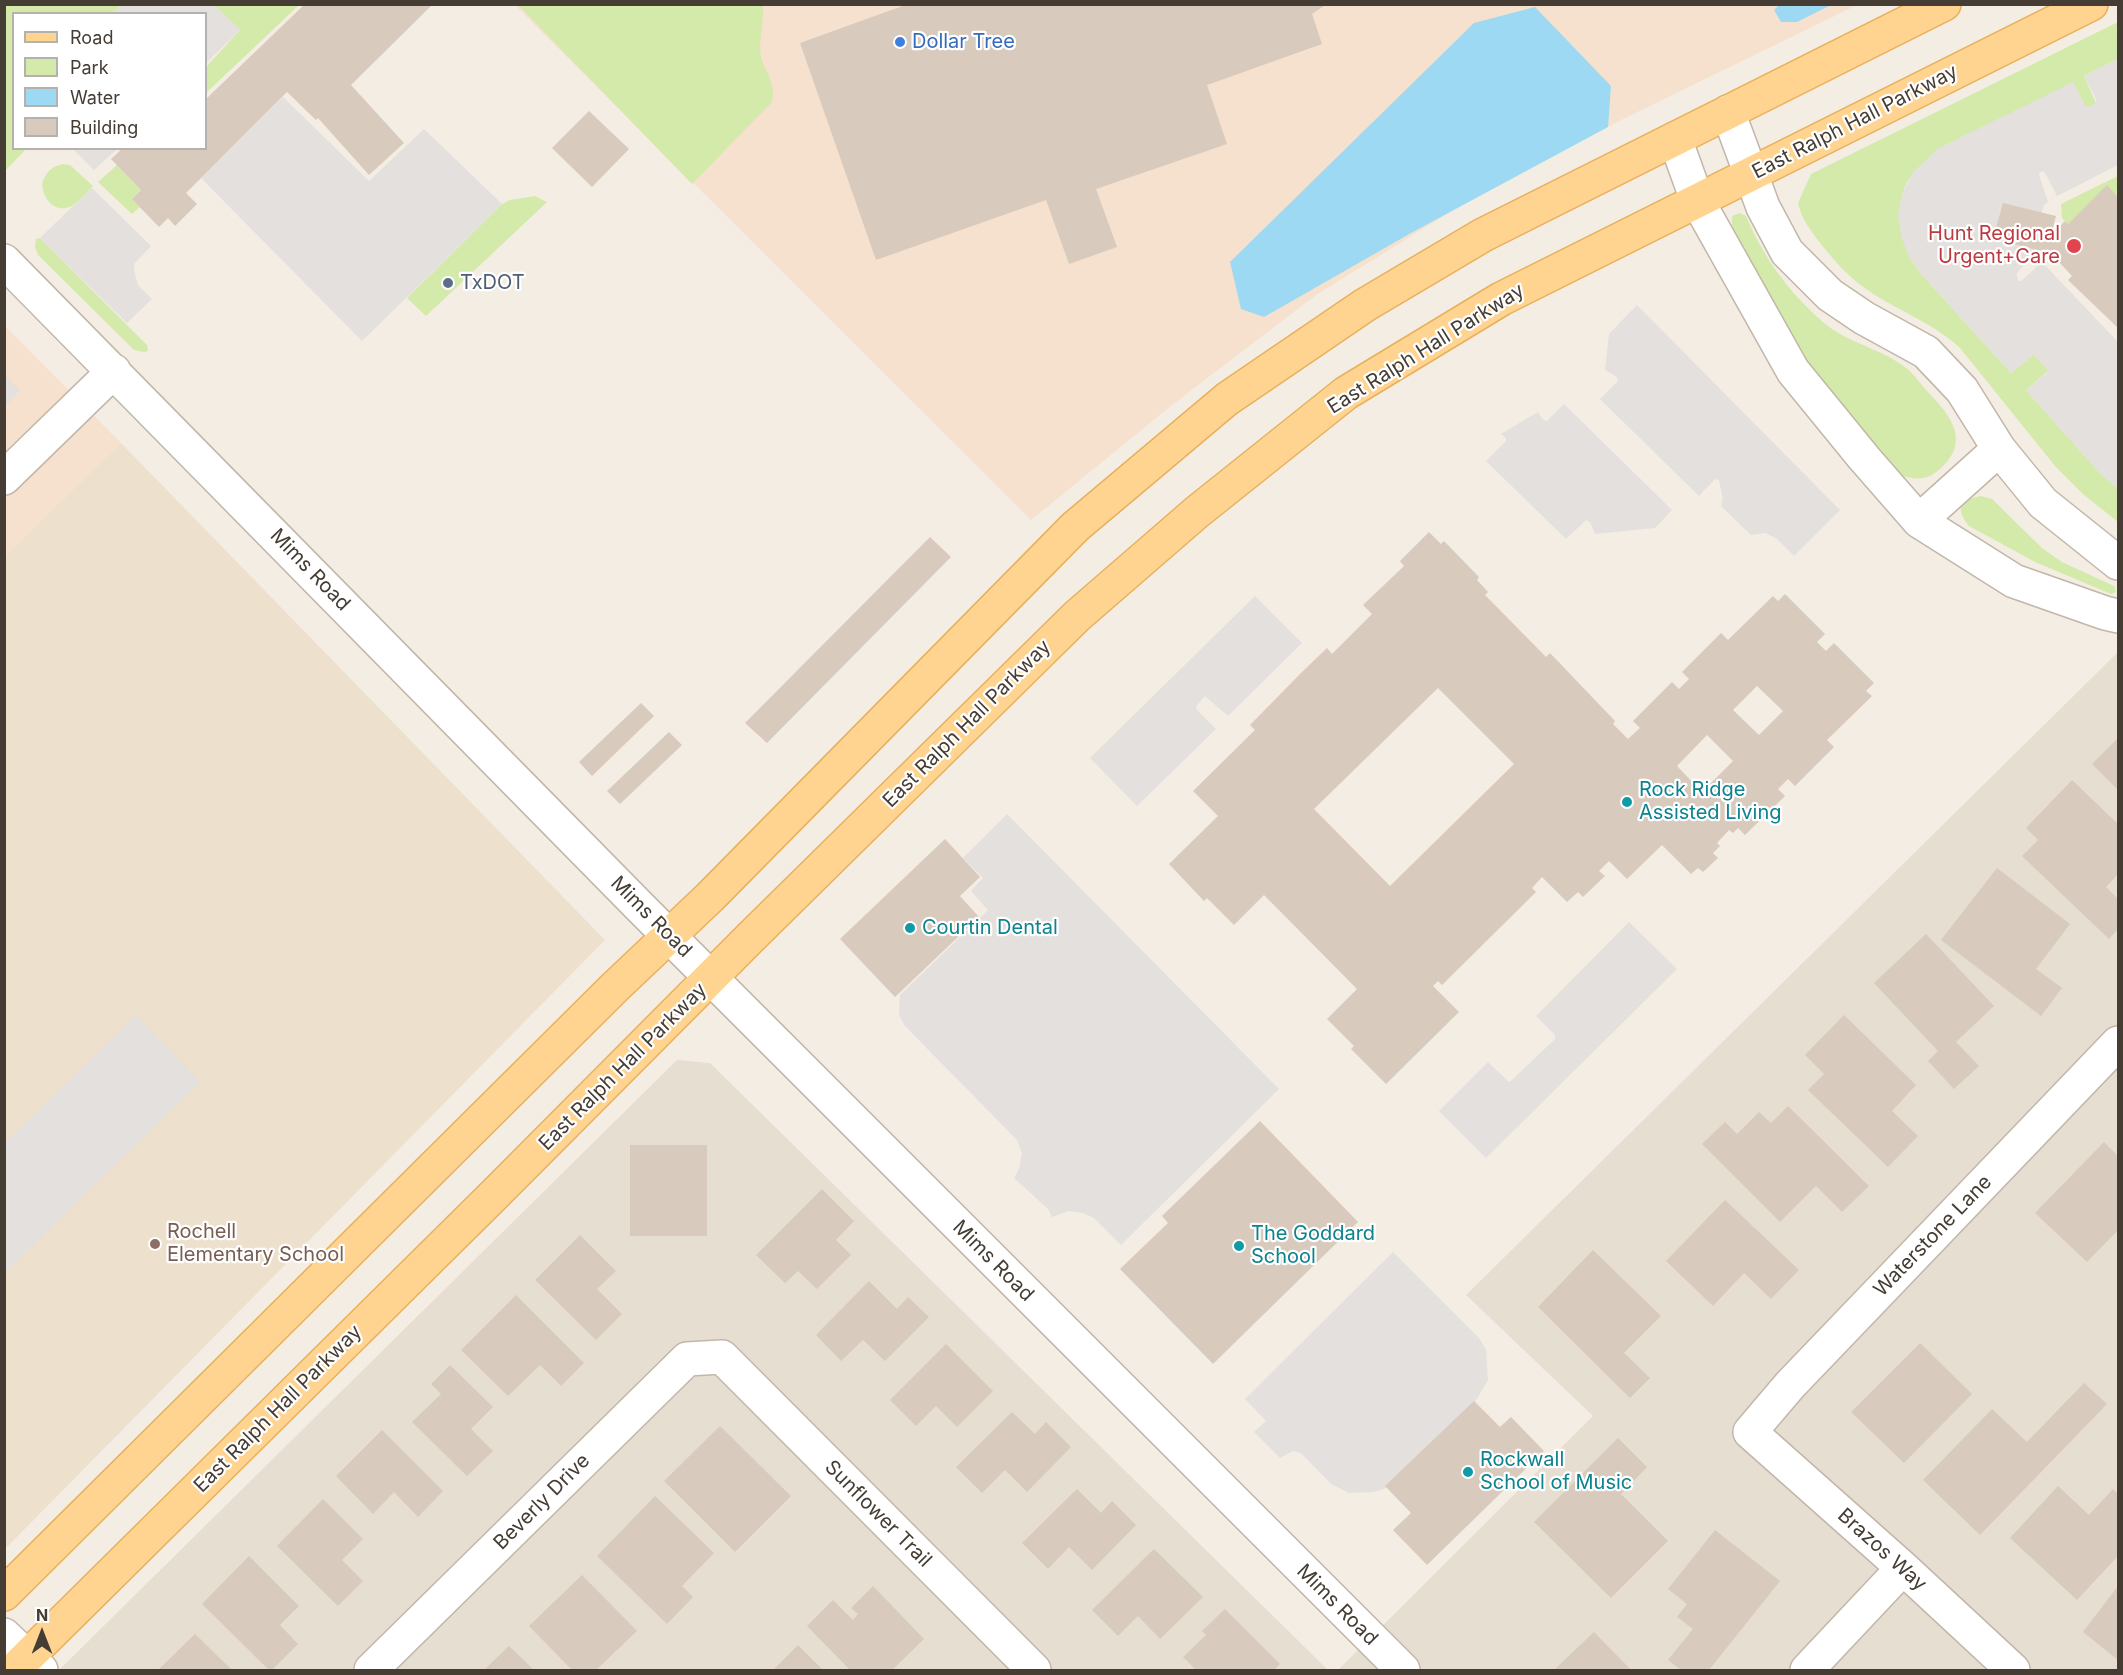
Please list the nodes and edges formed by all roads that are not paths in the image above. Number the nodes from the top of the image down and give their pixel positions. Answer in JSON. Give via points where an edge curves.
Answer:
{"nodes":[{"id":1,"x":1944,"y":4,"type":"edge"},
{"id":2,"x":2091,"y":4,"type":"edge"},
{"id":3,"x":1728,"y":112,"type":"junction"},
{"id":4,"x":1675,"y":139,"type":"junction"},
{"id":5,"x":1752,"y":174,"type":"junction"},
{"id":6,"x":1697,"y":200,"type":"junction"},
{"id":7,"x":4,"y":261,"type":"edge"},
{"id":8,"x":114,"y":371,"type":"junction"},
{"id":9,"x":1999,"y":449,"type":"junction"},
{"id":10,"x":4,"y":478,"type":"edge"},
{"id":11,"x":1919,"y":521,"type":"junction"},
{"id":12,"x":2118,"y":563,"type":"edge"},
{"id":13,"x":2118,"y":616,"type":"edge"},
{"id":14,"x":669,"y":935,"type":"junction"},
{"id":15,"x":712,"y":978,"type":"junction"},
{"id":16,"x":2114,"y":1056,"type":"edge"},
{"id":17,"x":722,"y":1357,"type":"joint"},
{"id":18,"x":1750,"y":1432,"type":"joint"},
{"id":19,"x":1903,"y":1568,"type":"junction"},
{"id":20,"x":4,"y":1594,"type":"edge"},
{"id":21,"x":4,"y":1635,"type":"edge"},
{"id":22,"x":1016,"y":1665,"type":"edge"},
{"id":23,"x":27,"y":1666,"type":"edge"},
{"id":24,"x":371,"y":1671,"type":"edge"},
{"id":25,"x":1403,"y":1671,"type":"edge"},
{"id":26,"x":1808,"y":1671,"type":"edge"},
{"id":27,"x":2013,"y":1671,"type":"edge"}],
"edges":[{"from":1,"to":3,"type":"main road"},
{"from":2,"to":5,"type":"main road","name":"East Ralph Hall Parkway"},
{"from":3,"to":4,"type":"main road"},
{"from":3,"to":5,"type":"street"},
{"from":4,"to":6,"type":"street"},
{"from":4,"to":14,"type":"main road","via":[[1482,235],[1365,305],[1227,399],[1075,527]]},
{"from":5,"to":6,"type":"main road","name":"East Ralph Hall Parkway"},
{"from":5,"to":9,"type":"street","via":[[1763,207],[1787,252],[1830,296],[1926,352],[1962,390]]},
{"from":6,"to":11,"type":"street","via":[[1793,371]]},
{"from":6,"to":15,"type":"main road","name":"East Ralph Hall Parkway","via":[[1501,299],[1337,400],[1197,512],[1077,616]]},
{"from":7,"to":8,"type":"street","name":"Mims Road"},
{"from":8,"to":10,"type":"street"},
{"from":8,"to":14,"type":"street","name":"Mims Road"},
{"from":9,"to":11,"type":"street"},
{"from":9,"to":12,"type":"street","via":[[2043,503]]},
{"from":11,"to":13,"type":"street","via":[[2014,581]]},
{"from":14,"to":15,"type":"street","name":"Mims Road"},
{"from":14,"to":20,"type":"main road"},
{"from":15,"to":23,"type":"main road","name":"East Ralph Hall Parkway"},
{"from":15,"to":25,"type":"street","name":"Mims Road"},
{"from":16,"to":18,"type":"street","name":"Waterstone Lane","via":[[1790,1385]]},
{"from":17,"to":22,"type":"street","name":"Sunflower Trail"},
{"from":17,"to":24,"type":"street","name":"Beverly Drive","via":[[687,1359]]},
{"from":18,"to":19,"type":"street","name":"Brazos Way"},
{"from":19,"to":26,"type":"street"},
{"from":19,"to":27,"type":"street","name":"Brazos Way"},
{"from":21,"to":23,"type":"street"}]}
